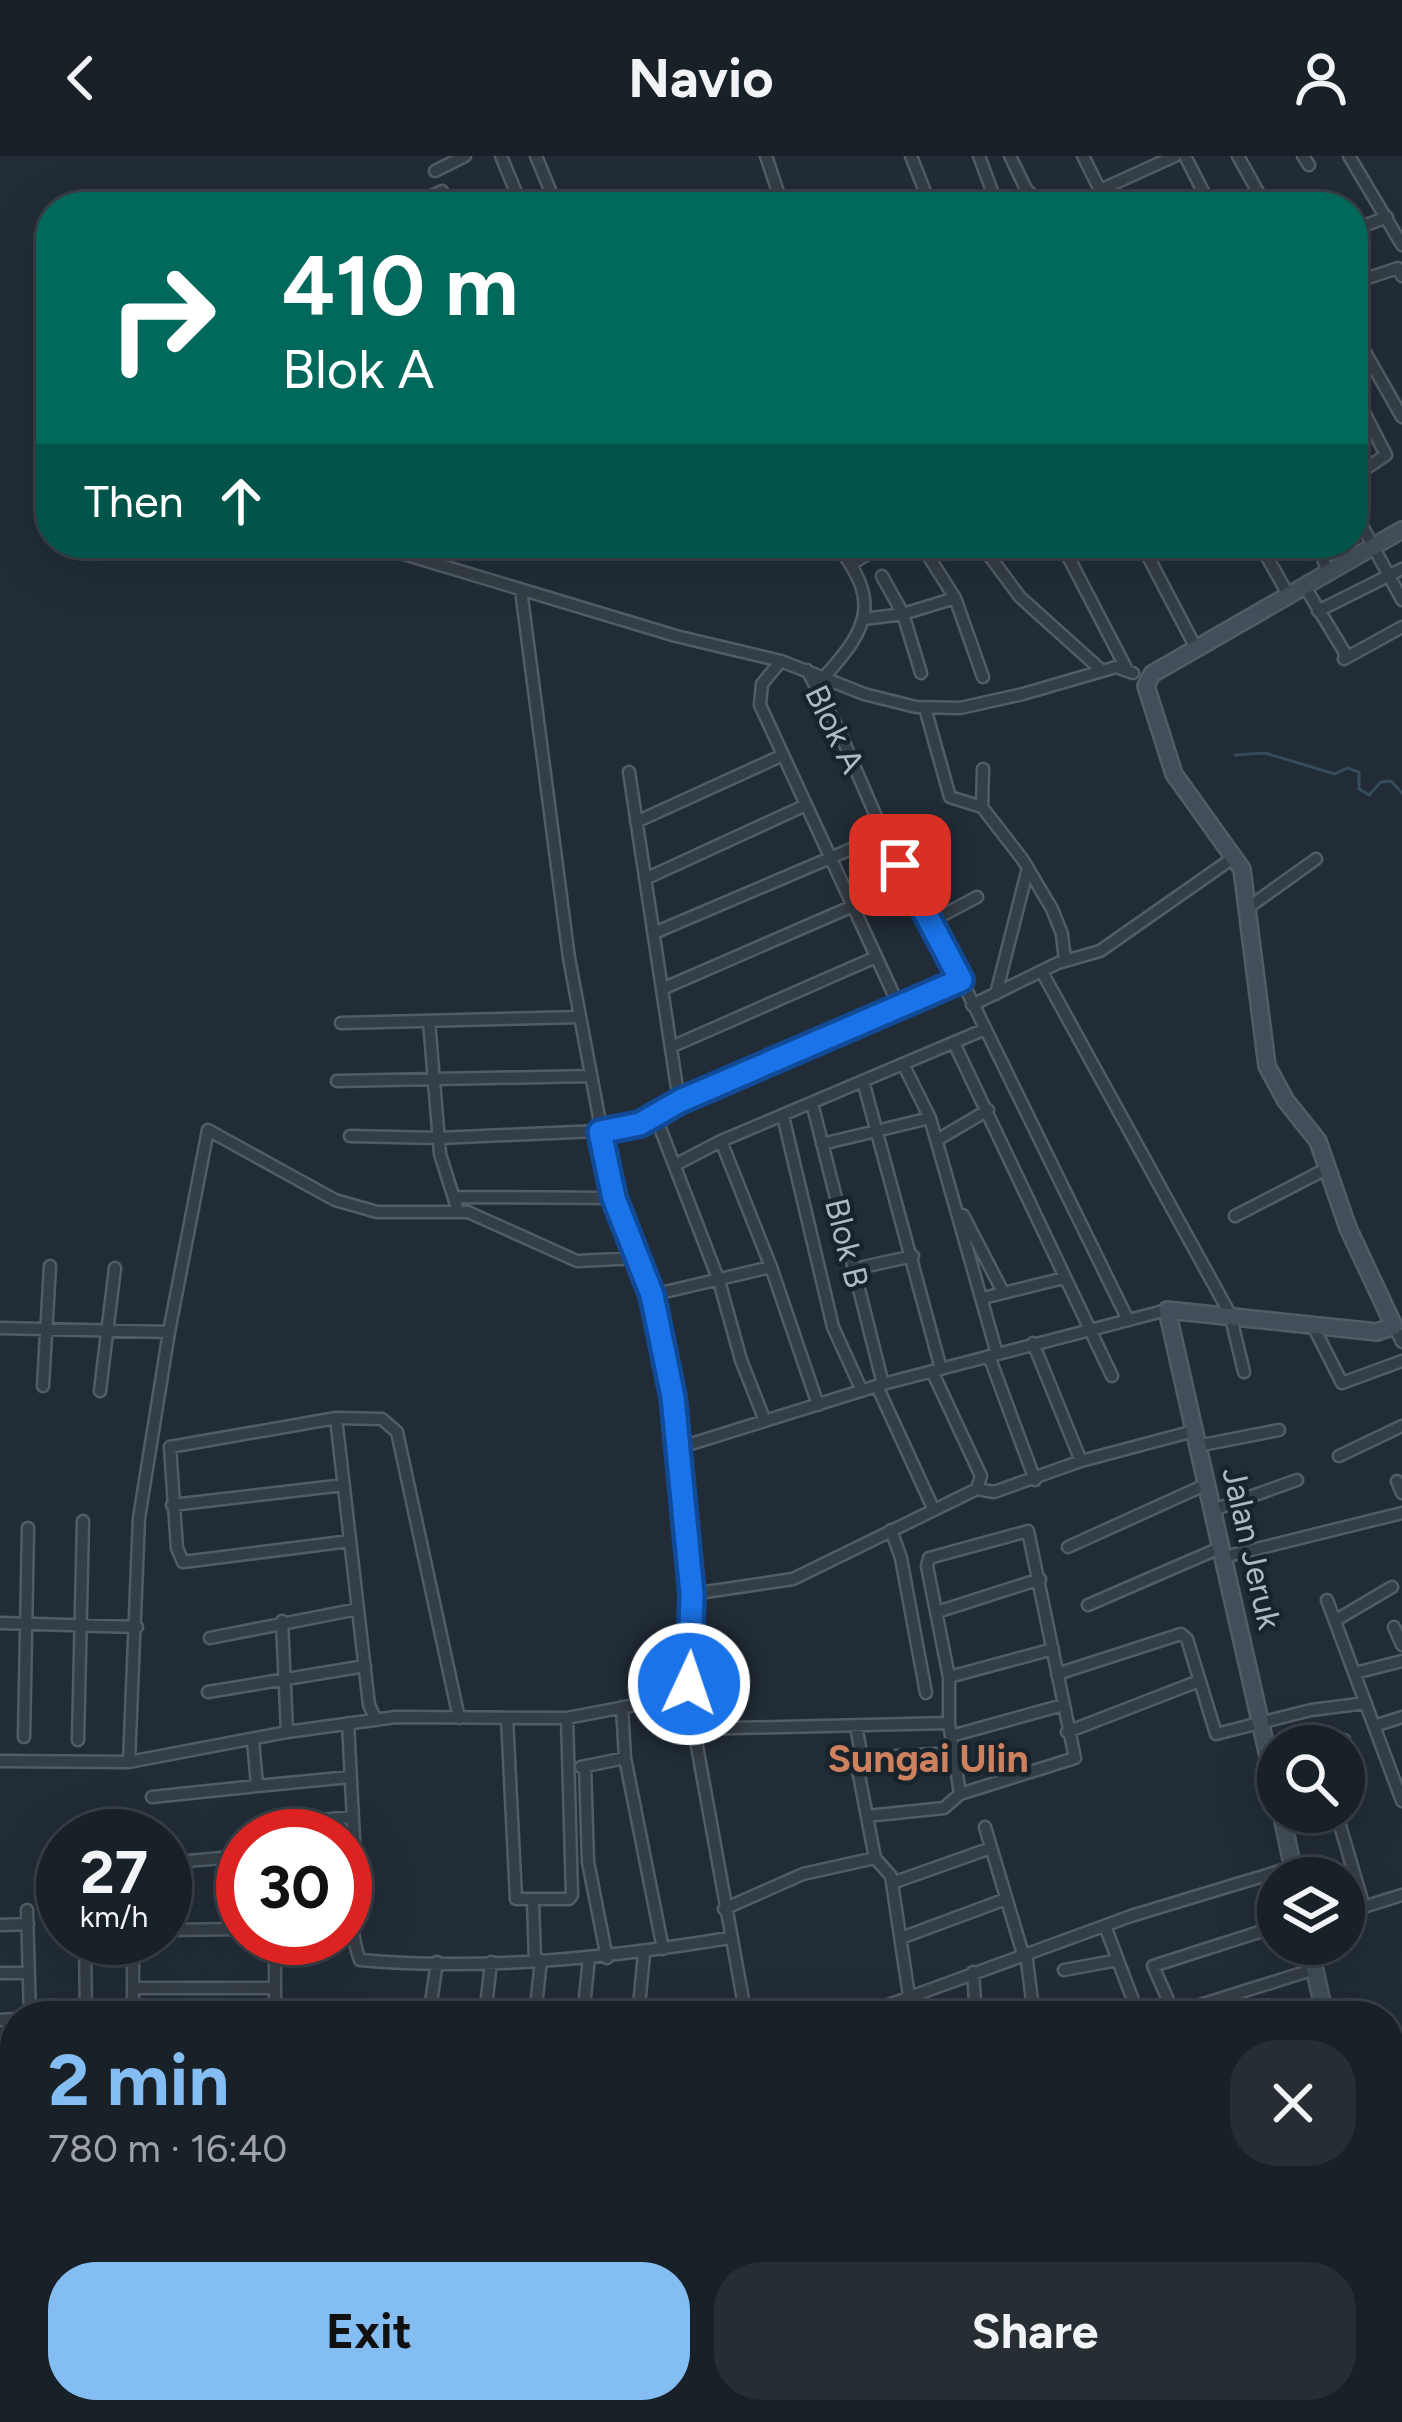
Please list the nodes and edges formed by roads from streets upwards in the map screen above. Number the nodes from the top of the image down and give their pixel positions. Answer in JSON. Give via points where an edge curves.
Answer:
{"nodes":[{"id":1,"x":437,"y":156,"type":"edge"},
{"id":2,"x":465,"y":156,"type":"edge"},
{"id":3,"x":501,"y":156,"type":"edge"},
{"id":4,"x":536,"y":156,"type":"edge"},
{"id":5,"x":766,"y":156,"type":"edge"},
{"id":6,"x":911,"y":156,"type":"edge"},
{"id":7,"x":979,"y":156,"type":"edge"},
{"id":8,"x":1010,"y":156,"type":"edge"},
{"id":9,"x":1083,"y":156,"type":"edge"},
{"id":10,"x":1185,"y":156,"type":"edge"},
{"id":11,"x":1238,"y":156,"type":"edge"},
{"id":12,"x":1348,"y":156,"type":"edge"},
{"id":13,"x":1171,"y":157,"type":"edge"},
{"id":14,"x":1100,"y":190,"type":"joint"},
{"id":15,"x":516,"y":192,"type":"edge"},
{"id":16,"x":551,"y":192,"type":"edge"},
{"id":17,"x":778,"y":192,"type":"edge"},
{"id":18,"x":922,"y":192,"type":"edge"},
{"id":19,"x":992,"y":192,"type":"edge"},
{"id":20,"x":1029,"y":192,"type":"edge"},
{"id":21,"x":1203,"y":192,"type":"edge"},
{"id":22,"x":1258,"y":192,"type":"edge"},
{"id":23,"x":1387,"y":217,"type":"junction"},
{"id":24,"x":1368,"y":224,"type":"edge"},
{"id":25,"x":1402,"y":245,"type":"edge"},
{"id":26,"x":1400,"y":270,"type":"edge"},
{"id":27,"x":1368,"y":279,"type":"edge"},
{"id":28,"x":1368,"y":365,"type":"edge"},
{"id":29,"x":1400,"y":413,"type":"edge"},
{"id":30,"x":1368,"y":418,"type":"edge"},
{"id":31,"x":1372,"y":425,"type":"junction"},
{"id":32,"x":1368,"y":467,"type":"edge"},
{"id":33,"x":1402,"y":530,"type":"edge"},
{"id":34,"x":1368,"y":536,"type":"edge"},
{"id":35,"x":1374,"y":547,"type":"junction"},
{"id":36,"x":1368,"y":550,"type":"edge"},
{"id":37,"x":416,"y":558,"type":"edge"},
{"id":38,"x":847,"y":558,"type":"edge"},
{"id":39,"x":861,"y":558,"type":"edge"},
{"id":40,"x":930,"y":558,"type":"edge"},
{"id":41,"x":992,"y":558,"type":"edge"},
{"id":42,"x":1069,"y":558,"type":"edge"},
{"id":43,"x":1149,"y":558,"type":"edge"},
{"id":44,"x":1267,"y":558,"type":"edge"},
{"id":45,"x":1322,"y":558,"type":"edge"},
{"id":46,"x":1352,"y":558,"type":"edge"},
{"id":47,"x":852,"y":564,"type":"junction"},
{"id":48,"x":1402,"y":569,"type":"edge"},
{"id":49,"x":1327,"y":571,"type":"junction"},
{"id":50,"x":882,"y":576,"type":"dead end"},
{"id":51,"x":1387,"y":577,"type":"junction"},
{"id":52,"x":1305,"y":587,"type":"junction"},
{"id":53,"x":521,"y":590,"type":"junction"},
{"id":54,"x":1289,"y":596,"type":"junction"},
{"id":55,"x":955,"y":598,"type":"junction"},
{"id":56,"x":1402,"y":600,"type":"edge"},
{"id":57,"x":1318,"y":611,"type":"junction"},
{"id":58,"x":903,"y":614,"type":"junction"},
{"id":59,"x":864,"y":619,"type":"junction"},
{"id":60,"x":1402,"y":627,"type":"edge"},
{"id":61,"x":1197,"y":650,"type":"junction"},
{"id":62,"x":781,"y":661,"type":"junction"},
{"id":63,"x":807,"y":670,"type":"junction"},
{"id":64,"x":1100,"y":670,"type":"junction"},
{"id":65,"x":921,"y":673,"type":"dead end"},
{"id":66,"x":825,"y":676,"type":"junction"},
{"id":67,"x":983,"y":677,"type":"dead end"},
{"id":68,"x":925,"y":708,"type":"junction"},
{"id":69,"x":783,"y":755,"type":"junction"},
{"id":70,"x":983,"y":769,"type":"dead end"},
{"id":71,"x":629,"y":772,"type":"dead end"},
{"id":72,"x":806,"y":805,"type":"junction"},
{"id":73,"x":982,"y":807,"type":"junction"},
{"id":74,"x":637,"y":822,"type":"junction"},
{"id":75,"x":884,"y":835,"type":"junction"},
{"id":76,"x":829,"y":856,"type":"junction"},
{"id":77,"x":1316,"y":859,"type":"dead end"},
{"id":78,"x":1231,"y":860,"type":"dead end"},
{"id":79,"x":1028,"y":868,"type":"junction"},
{"id":80,"x":645,"y":879,"type":"junction"},
{"id":81,"x":977,"y":897,"type":"dead end"},
{"id":82,"x":853,"y":906,"type":"junction"},
{"id":83,"x":1249,"y":907,"type":"junction"},
{"id":84,"x":931,"y":922,"type":"junction"},
{"id":85,"x":654,"y":933,"type":"junction"},
{"id":86,"x":876,"y":956,"type":"junction"},
{"id":87,"x":1065,"y":961,"type":"junction"},
{"id":88,"x":1042,"y":972,"type":"junction"},
{"id":89,"x":961,"y":980,"type":"junction"},
{"id":90,"x":662,"y":989,"type":"junction"},
{"id":91,"x":995,"y":994,"type":"junction"},
{"id":92,"x":972,"y":1005,"type":"junction"},
{"id":93,"x":899,"y":1006,"type":"junction"},
{"id":94,"x":580,"y":1017,"type":"junction"},
{"id":95,"x":429,"y":1021,"type":"junction"},
{"id":96,"x":341,"y":1023,"type":"dead end"},
{"id":97,"x":983,"y":1030,"type":"junction"},
{"id":98,"x":953,"y":1043,"type":"junction"},
{"id":99,"x":671,"y":1047,"type":"junction"},
{"id":100,"x":903,"y":1064,"type":"junction"},
{"id":101,"x":591,"y":1076,"type":"junction"},
{"id":102,"x":432,"y":1079,"type":"junction"},
{"id":103,"x":337,"y":1081,"type":"dead end"},
{"id":104,"x":863,"y":1081,"type":"junction"},
{"id":105,"x":680,"y":1101,"type":"junction"},
{"id":106,"x":812,"y":1103,"type":"junction"},
{"id":107,"x":988,"y":1110,"type":"junction"},
{"id":108,"x":655,"y":1115,"type":"junction"},
{"id":109,"x":784,"y":1116,"type":"junction"},
{"id":110,"x":930,"y":1118,"type":"junction"},
{"id":111,"x":600,"y":1132,"type":"junction"},
{"id":112,"x":876,"y":1132,"type":"junction"},
{"id":113,"x":350,"y":1136,"type":"dead end"},
{"id":114,"x":439,"y":1138,"type":"junction"},
{"id":115,"x":937,"y":1140,"type":"junction"},
{"id":116,"x":721,"y":1141,"type":"junction"},
{"id":117,"x":822,"y":1144,"type":"junction"},
{"id":118,"x":675,"y":1165,"type":"junction"},
{"id":119,"x":1328,"y":1168,"type":"junction"},
{"id":120,"x":952,"y":1193,"type":"junction"},
{"id":121,"x":454,"y":1197,"type":"junction"},
{"id":122,"x":614,"y":1198,"type":"junction"},
{"id":123,"x":458,"y":1211,"type":"junction"},
{"id":124,"x":1235,"y":1216,"type":"dead end"},
{"id":125,"x":913,"y":1256,"type":"junction"},
{"id":126,"x":638,"y":1258,"type":"junction"},
{"id":127,"x":50,"y":1266,"type":"dead end"},
{"id":128,"x":115,"y":1268,"type":"dead end"},
{"id":129,"x":771,"y":1268,"type":"junction"},
{"id":130,"x":854,"y":1269,"type":"junction"},
{"id":131,"x":1064,"y":1278,"type":"junction"},
{"id":132,"x":719,"y":1281,"type":"junction"},
{"id":133,"x":1003,"y":1292,"type":"junction"},
{"id":134,"x":652,"y":1295,"type":"junction"},
{"id":135,"x":982,"y":1298,"type":"junction"},
{"id":136,"x":1167,"y":1310,"type":"junction"},
{"id":137,"x":1230,"y":1314,"type":"junction"},
{"id":138,"x":1127,"y":1318,"type":"junction"},
{"id":139,"x":1312,"y":1324,"type":"junction"},
{"id":140,"x":1394,"y":1326,"type":"junction"},
{"id":141,"x":0,"y":1328,"type":"edge"},
{"id":142,"x":1088,"y":1328,"type":"junction"},
{"id":143,"x":47,"y":1329,"type":"junction"},
{"id":144,"x":108,"y":1331,"type":"junction"},
{"id":145,"x":169,"y":1332,"type":"junction"},
{"id":146,"x":1402,"y":1342,"type":"edge"},
{"id":147,"x":1033,"y":1343,"type":"junction"},
{"id":148,"x":993,"y":1355,"type":"junction"},
{"id":149,"x":1402,"y":1361,"type":"edge"},
{"id":150,"x":936,"y":1370,"type":"junction"},
{"id":151,"x":1244,"y":1372,"type":"dead end"},
{"id":152,"x":1112,"y":1376,"type":"dead end"},
{"id":153,"x":880,"y":1385,"type":"junction"},
{"id":154,"x":43,"y":1386,"type":"dead end"},
{"id":155,"x":100,"y":1391,"type":"dead end"},
{"id":156,"x":862,"y":1391,"type":"junction"},
{"id":157,"x":818,"y":1405,"type":"junction"},
{"id":158,"x":336,"y":1418,"type":"junction"},
{"id":159,"x":765,"y":1421,"type":"junction"},
{"id":160,"x":1402,"y":1426,"type":"edge"},
{"id":161,"x":1279,"y":1430,"type":"dead end"},
{"id":162,"x":1196,"y":1439,"type":"junction"},
{"id":163,"x":678,"y":1448,"type":"junction"},
{"id":164,"x":1339,"y":1456,"type":"dead end"},
{"id":165,"x":1081,"y":1461,"type":"junction"},
{"id":166,"x":1035,"y":1480,"type":"junction"},
{"id":167,"x":1297,"y":1480,"type":"dead end"},
{"id":168,"x":1207,"y":1484,"type":"junction"},
{"id":169,"x":344,"y":1485,"type":"junction"},
{"id":170,"x":977,"y":1489,"type":"junction"},
{"id":171,"x":172,"y":1505,"type":"junction"},
{"id":172,"x":933,"y":1508,"type":"junction"},
{"id":173,"x":1214,"y":1510,"type":"junction"},
{"id":174,"x":1402,"y":1513,"type":"edge"},
{"id":175,"x":82,"y":1521,"type":"dead end"},
{"id":176,"x":28,"y":1528,"type":"dead end"},
{"id":177,"x":891,"y":1530,"type":"junction"},
{"id":178,"x":350,"y":1541,"type":"junction"},
{"id":179,"x":1068,"y":1547,"type":"dead end"},
{"id":180,"x":1223,"y":1552,"type":"junction"},
{"id":181,"x":1040,"y":1579,"type":"junction"},
{"id":182,"x":1392,"y":1587,"type":"dead end"},
{"id":183,"x":692,"y":1594,"type":"junction"},
{"id":184,"x":1327,"y":1600,"type":"dead end"},
{"id":185,"x":1088,"y":1605,"type":"dead end"},
{"id":186,"x":358,"y":1610,"type":"junction"},
{"id":187,"x":937,"y":1612,"type":"junction"},
{"id":188,"x":1336,"y":1620,"type":"junction"},
{"id":189,"x":283,"y":1622,"type":"junction"},
{"id":190,"x":0,"y":1623,"type":"edge"},
{"id":191,"x":27,"y":1624,"type":"junction"},
{"id":192,"x":82,"y":1626,"type":"junction"},
{"id":193,"x":137,"y":1628,"type":"junction"},
{"id":194,"x":1394,"y":1628,"type":"dead end"},
{"id":195,"x":211,"y":1638,"type":"dead end"},
{"id":196,"x":1402,"y":1645,"type":"edge"},
{"id":197,"x":1052,"y":1649,"type":"junction"},
{"id":198,"x":1402,"y":1660,"type":"edge"},
{"id":199,"x":365,"y":1666,"type":"junction"},
{"id":200,"x":1355,"y":1673,"type":"junction"},
{"id":201,"x":1057,"y":1674,"type":"junction"},
{"id":202,"x":949,"y":1677,"type":"junction"},
{"id":203,"x":283,"y":1678,"type":"junction"},
{"id":204,"x":1199,"y":1681,"type":"junction"},
{"id":205,"x":208,"y":1692,"type":"dead end"},
{"id":206,"x":926,"y":1693,"type":"dead end"},
{"id":207,"x":1366,"y":1703,"type":"junction"},
{"id":208,"x":1063,"y":1705,"type":"junction"},
{"id":209,"x":622,"y":1707,"type":"junction"},
{"id":210,"x":691,"y":1713,"type":"junction"},
{"id":211,"x":1402,"y":1717,"type":"edge"},
{"id":212,"x":459,"y":1718,"type":"junction"},
{"id":213,"x":507,"y":1718,"type":"junction"},
{"id":214,"x":567,"y":1718,"type":"junction"},
{"id":215,"x":376,"y":1720,"type":"junction"},
{"id":216,"x":348,"y":1723,"type":"junction"},
{"id":217,"x":1261,"y":1724,"type":"junction"},
{"id":218,"x":856,"y":1726,"type":"junction"},
{"id":219,"x":1374,"y":1726,"type":"junction"},
{"id":220,"x":693,"y":1730,"type":"junction"},
{"id":221,"x":950,"y":1730,"type":"junction"},
{"id":222,"x":287,"y":1732,"type":"junction"},
{"id":223,"x":1067,"y":1732,"type":"junction"},
{"id":224,"x":23,"y":1737,"type":"dead end"},
{"id":225,"x":254,"y":1739,"type":"junction"},
{"id":226,"x":78,"y":1740,"type":"dead end"},
{"id":227,"x":953,"y":1753,"type":"junction"},
{"id":228,"x":625,"y":1758,"type":"junction"},
{"id":229,"x":862,"y":1758,"type":"junction"},
{"id":230,"x":0,"y":1761,"type":"edge"},
{"id":231,"x":129,"y":1762,"type":"junction"},
{"id":232,"x":585,"y":1766,"type":"junction"},
{"id":233,"x":567,"y":1769,"type":"junction"},
{"id":234,"x":350,"y":1777,"type":"junction"},
{"id":235,"x":1398,"y":1777,"type":"edge"},
{"id":236,"x":257,"y":1786,"type":"junction"},
{"id":237,"x":960,"y":1794,"type":"junction"},
{"id":238,"x":152,"y":1797,"type":"dead end"},
{"id":239,"x":1402,"y":1802,"type":"edge"},
{"id":240,"x":352,"y":1809,"type":"edge"},
{"id":241,"x":867,"y":1816,"type":"junction"},
{"id":242,"x":985,"y":1826,"type":"dead end"},
{"id":243,"x":992,"y":1848,"type":"junction"},
{"id":244,"x":875,"y":1858,"type":"junction"},
{"id":245,"x":892,"y":1883,"type":"junction"},
{"id":246,"x":1257,"y":1883,"type":"edge"},
{"id":247,"x":1402,"y":1896,"type":"edge"},
{"id":248,"x":1006,"y":1899,"type":"junction"},
{"id":249,"x":532,"y":1901,"type":"junction"},
{"id":250,"x":1365,"y":1906,"type":"edge"},
{"id":251,"x":28,"y":1910,"type":"dead end"},
{"id":252,"x":724,"y":1910,"type":"junction"},
{"id":253,"x":28,"y":1924,"type":"junction"},
{"id":254,"x":0,"y":1925,"type":"edge"},
{"id":255,"x":1105,"y":1926,"type":"junction"},
{"id":256,"x":1257,"y":1932,"type":"edge"},
{"id":257,"x":729,"y":1938,"type":"junction"},
{"id":258,"x":901,"y":1938,"type":"junction"},
{"id":259,"x":663,"y":1949,"type":"junction"},
{"id":260,"x":644,"y":1954,"type":"junction"},
{"id":261,"x":1024,"y":1954,"type":"junction"},
{"id":262,"x":589,"y":1958,"type":"junction"},
{"id":263,"x":608,"y":1958,"type":"junction"},
{"id":264,"x":372,"y":1959,"type":"edge"},
{"id":265,"x":538,"y":1960,"type":"junction"},
{"id":266,"x":1118,"y":1960,"type":"junction"},
{"id":267,"x":437,"y":1962,"type":"junction"},
{"id":268,"x":491,"y":1962,"type":"junction"},
{"id":269,"x":86,"y":1965,"type":"edge"},
{"id":270,"x":134,"y":1965,"type":"edge"},
{"id":271,"x":274,"y":1965,"type":"edge"},
{"id":272,"x":1314,"y":1965,"type":"edge"},
{"id":273,"x":1315,"y":1969,"type":"junction"},
{"id":274,"x":1064,"y":1970,"type":"dead end"},
{"id":275,"x":29,"y":1972,"type":"junction"},
{"id":276,"x":973,"y":1972,"type":"junction"},
{"id":277,"x":0,"y":1973,"type":"edge"},
{"id":278,"x":134,"y":1988,"type":"junction"},
{"id":279,"x":274,"y":1988,"type":"junction"},
{"id":280,"x":910,"y":1996,"type":"junction"},
{"id":281,"x":30,"y":2001,"type":"edge"},
{"id":282,"x":86,"y":2001,"type":"edge"},
{"id":283,"x":134,"y":2001,"type":"edge"},
{"id":284,"x":274,"y":2001,"type":"edge"},
{"id":285,"x":431,"y":2001,"type":"edge"},
{"id":286,"x":487,"y":2001,"type":"edge"},
{"id":287,"x":537,"y":2001,"type":"edge"},
{"id":288,"x":585,"y":2001,"type":"edge"},
{"id":289,"x":639,"y":2001,"type":"edge"},
{"id":290,"x":743,"y":2001,"type":"edge"},
{"id":291,"x":897,"y":2001,"type":"edge"},
{"id":292,"x":910,"y":2001,"type":"edge"},
{"id":293,"x":975,"y":2001,"type":"edge"},
{"id":294,"x":1032,"y":2001,"type":"edge"},
{"id":295,"x":1133,"y":2001,"type":"edge"},
{"id":296,"x":1169,"y":2001,"type":"edge"},
{"id":297,"x":1213,"y":2001,"type":"edge"},
{"id":298,"x":1322,"y":2001,"type":"edge"}],
"edges":[{"from":1,"to":2,"type":"street","via":[[435,171]]},
{"from":3,"to":15,"type":"street"},
{"from":4,"to":16,"type":"street"},
{"from":5,"to":17,"type":"street"},
{"from":6,"to":18,"type":"street"},
{"from":7,"to":19,"type":"street"},
{"from":8,"to":20,"type":"street"},
{"from":9,"to":14,"type":"street"},
{"from":10,"to":21,"type":"street"},
{"from":11,"to":22,"type":"street"},
{"from":12,"to":23,"type":"street"},
{"from":13,"to":14,"type":"street"},
{"from":23,"to":24,"type":"street"},
{"from":23,"to":25,"type":"street"},
{"from":26,"to":27,"type":"street"},
{"from":28,"to":29,"type":"street"},
{"from":29,"to":31,"type":"street"},
{"from":30,"to":31,"type":"street"},
{"from":31,"to":32,"type":"street","via":[[1386,455]]},
{"from":33,"to":35,"type":"street"},
{"from":34,"to":35,"type":"street"},
{"from":35,"to":36,"type":"street"},
{"from":35,"to":51,"type":"street"},
{"from":37,"to":53,"type":"street"},
{"from":38,"to":47,"type":"street"},
{"from":39,"to":47,"type":"street"},
{"from":40,"to":55,"type":"street"},
{"from":41,"to":64,"type":"street","via":[[1020,597]]},
{"from":42,"to":64,"type":"street","via":[[1130,670]]},
{"from":43,"to":61,"type":"street"},
{"from":44,"to":54,"type":"street"},
{"from":45,"to":49,"type":"street"},
{"from":46,"to":49,"type":"street"},
{"from":47,"to":59,"type":"street"},
{"from":48,"to":51,"type":"street"},
{"from":49,"to":52,"type":"street"},
{"from":50,"to":58,"type":"street"},
{"from":51,"to":56,"type":"street"},
{"from":51,"to":57,"type":"street"},
{"from":52,"to":54,"type":"street"},
{"from":52,"to":57,"type":"street"},
{"from":53,"to":62,"type":"street"},
{"from":53,"to":94,"type":"street"},
{"from":54,"to":61,"type":"street"},
{"from":55,"to":58,"type":"street"},
{"from":55,"to":67,"type":"street"},
{"from":57,"to":60,"type":"street","via":[[1344,658]]},
{"from":58,"to":59,"type":"street"},
{"from":58,"to":65,"type":"street"},
{"from":59,"to":66,"type":"street"},
{"from":61,"to":83,"type":"street","via":[[1145,686],[1174,774],[1237,857]]},
{"from":62,"to":63,"type":"street"},
{"from":62,"to":69,"type":"street","via":[[759,693]]},
{"from":63,"to":66,"type":"street"},
{"from":63,"to":75,"type":"street","name":"Blok A"},
{"from":64,"to":68,"type":"street","via":[[960,708]]},
{"from":66,"to":68,"type":"street"},
{"from":68,"to":73,"type":"street","via":[[950,797]]},
{"from":69,"to":72,"type":"street"},
{"from":69,"to":74,"type":"street"},
{"from":70,"to":73,"type":"street"},
{"from":71,"to":74,"type":"street"},
{"from":72,"to":76,"type":"street"},
{"from":72,"to":80,"type":"street"},
{"from":73,"to":79,"type":"street"},
{"from":74,"to":80,"type":"street"},
{"from":75,"to":76,"type":"street"},
{"from":75,"to":84,"type":"street","name":"Blok A"},
{"from":76,"to":82,"type":"street"},
{"from":76,"to":85,"type":"street"},
{"from":77,"to":83,"type":"street"},
{"from":78,"to":87,"type":"street","via":[[1100,951]]},
{"from":79,"to":87,"type":"street","via":[[1059,926]]},
{"from":79,"to":91,"type":"street"},
{"from":80,"to":85,"type":"street"},
{"from":81,"to":84,"type":"street"},
{"from":82,"to":86,"type":"street"},
{"from":82,"to":90,"type":"street"},
{"from":83,"to":119,"type":"street","via":[[1267,1066]]},
{"from":84,"to":89,"type":"street","name":"Blok A"},
{"from":85,"to":90,"type":"street"},
{"from":86,"to":93,"type":"street"},
{"from":86,"to":99,"type":"street"},
{"from":87,"to":88,"type":"street"},
{"from":88,"to":91,"type":"street"},
{"from":88,"to":137,"type":"street"},
{"from":89,"to":92,"type":"street","name":"Blok A"},
{"from":89,"to":93,"type":"street"},
{"from":90,"to":99,"type":"street"},
{"from":91,"to":92,"type":"street"},
{"from":92,"to":97,"type":"street","name":"Blok A"},
{"from":93,"to":105,"type":"street"},
{"from":94,"to":95,"type":"street"},
{"from":94,"to":101,"type":"street"},
{"from":95,"to":96,"type":"street"},
{"from":95,"to":102,"type":"street"},
{"from":97,"to":98,"type":"street"},
{"from":97,"to":138,"type":"street","name":"Blok A"},
{"from":98,"to":100,"type":"street"},
{"from":98,"to":107,"type":"street"},
{"from":99,"to":105,"type":"street"},
{"from":100,"to":104,"type":"street"},
{"from":100,"to":110,"type":"street"},
{"from":101,"to":102,"type":"street"},
{"from":101,"to":111,"type":"street"},
{"from":102,"to":103,"type":"street"},
{"from":102,"to":114,"type":"street"},
{"from":104,"to":106,"type":"street"},
{"from":104,"to":112,"type":"street"},
{"from":105,"to":108,"type":"street"},
{"from":106,"to":109,"type":"street"},
{"from":106,"to":117,"type":"street","name":"Blok B"},
{"from":107,"to":115,"type":"street"},
{"from":107,"to":131,"type":"street"},
{"from":108,"to":111,"type":"street"},
{"from":108,"to":118,"type":"street"},
{"from":109,"to":116,"type":"street"},
{"from":109,"to":156,"type":"street","via":[[833,1328]]},
{"from":110,"to":112,"type":"street"},
{"from":110,"to":115,"type":"street"},
{"from":111,"to":114,"type":"street"},
{"from":111,"to":122,"type":"street"},
{"from":112,"to":117,"type":"street"},
{"from":112,"to":125,"type":"street"},
{"from":113,"to":114,"type":"street"},
{"from":114,"to":121,"type":"street"},
{"from":115,"to":120,"type":"street"},
{"from":116,"to":118,"type":"street"},
{"from":116,"to":129,"type":"street"},
{"from":117,"to":130,"type":"street","name":"Blok B"},
{"from":118,"to":132,"type":"street"},
{"from":119,"to":124,"type":"street"},
{"from":119,"to":140,"type":"street"},
{"from":120,"to":133,"type":"street"},
{"from":120,"to":135,"type":"street"},
{"from":121,"to":122,"type":"street"},
{"from":121,"to":123,"type":"street"},
{"from":122,"to":126,"type":"street"},
{"from":123,"to":126,"type":"street","via":[[566,1258]]},
{"from":123,"to":145,"type":"street","via":[[377,1213],[334,1200],[208,1130]]},
{"from":125,"to":130,"type":"street"},
{"from":125,"to":150,"type":"street"},
{"from":126,"to":134,"type":"street"},
{"from":127,"to":143,"type":"street"},
{"from":128,"to":144,"type":"street"},
{"from":129,"to":132,"type":"street"},
{"from":129,"to":157,"type":"street"},
{"from":130,"to":153,"type":"street","name":"Blok B"},
{"from":131,"to":133,"type":"street"},
{"from":131,"to":142,"type":"street"},
{"from":132,"to":134,"type":"street"},
{"from":132,"to":159,"type":"street"},
{"from":133,"to":135,"type":"street"},
{"from":134,"to":163,"type":"street"},
{"from":135,"to":148,"type":"street"},
{"from":136,"to":137,"type":"street"},
{"from":136,"to":138,"type":"street"},
{"from":136,"to":162,"type":"street","name":"Jalan Jeruk"},
{"from":137,"to":139,"type":"street"},
{"from":137,"to":151,"type":"street"},
{"from":138,"to":142,"type":"street"},
{"from":139,"to":140,"type":"street","via":[[1377,1332]]},
{"from":139,"to":149,"type":"street","via":[[1342,1383]]},
{"from":140,"to":146,"type":"street"},
{"from":141,"to":143,"type":"street"},
{"from":142,"to":147,"type":"street"},
{"from":142,"to":152,"type":"street"},
{"from":143,"to":144,"type":"street"},
{"from":143,"to":154,"type":"street"},
{"from":144,"to":145,"type":"street"},
{"from":144,"to":155,"type":"street"},
{"from":145,"to":193,"type":"street","via":[[140,1517]]},
{"from":147,"to":148,"type":"street"},
{"from":147,"to":165,"type":"street"},
{"from":148,"to":150,"type":"street"},
{"from":148,"to":166,"type":"street"},
{"from":150,"to":153,"type":"street"},
{"from":150,"to":170,"type":"street","via":[[981,1476]]},
{"from":153,"to":156,"type":"street"},
{"from":153,"to":172,"type":"street","name":"Blok B"},
{"from":156,"to":157,"type":"street"},
{"from":157,"to":159,"type":"street"},
{"from":158,"to":169,"type":"street"},
{"from":158,"to":171,"type":"street","via":[[174,1444]]},
{"from":158,"to":212,"type":"street","via":[[382,1419],[397,1432]]},
{"from":159,"to":163,"type":"street"},
{"from":160,"to":164,"type":"street"},
{"from":161,"to":162,"type":"street"},
{"from":162,"to":165,"type":"street"},
{"from":162,"to":168,"type":"street","name":"Jalan Jeruk"},
{"from":163,"to":183,"type":"street"},
{"from":165,"to":166,"type":"street"},
{"from":166,"to":170,"type":"street"},
{"from":167,"to":173,"type":"street"},
{"from":168,"to":173,"type":"street","name":"Jalan Jeruk"},
{"from":168,"to":179,"type":"street"},
{"from":169,"to":171,"type":"street"},
{"from":169,"to":178,"type":"street"},
{"from":170,"to":172,"type":"street"},
{"from":171,"to":178,"type":"street","via":[[183,1562]]},
{"from":172,"to":177,"type":"street"},
{"from":173,"to":180,"type":"street","name":"Jalan Jeruk"},
{"from":174,"to":180,"type":"street"},
{"from":175,"to":192,"type":"street"},
{"from":176,"to":191,"type":"street"},
{"from":177,"to":183,"type":"street","via":[[793,1579]]},
{"from":177,"to":206,"type":"street"},
{"from":178,"to":186,"type":"street"},
{"from":180,"to":185,"type":"street"},
{"from":180,"to":217,"type":"street","name":"Jalan Jeruk"},
{"from":181,"to":187,"type":"street"},
{"from":181,"to":187,"type":"street","via":[[1023,1531],[929,1558]]},
{"from":181,"to":197,"type":"street"},
{"from":182,"to":188,"type":"street"},
{"from":183,"to":210,"type":"street"},
{"from":184,"to":188,"type":"street"},
{"from":186,"to":189,"type":"street"},
{"from":186,"to":199,"type":"street"},
{"from":187,"to":202,"type":"street"},
{"from":188,"to":200,"type":"street"},
{"from":189,"to":195,"type":"street"},
{"from":189,"to":203,"type":"street"},
{"from":190,"to":191,"type":"street"},
{"from":191,"to":192,"type":"street"},
{"from":191,"to":224,"type":"street"},
{"from":192,"to":193,"type":"street"},
{"from":192,"to":226,"type":"street"},
{"from":193,"to":231,"type":"street"},
{"from":194,"to":196,"type":"street"},
{"from":197,"to":201,"type":"street"},
{"from":197,"to":202,"type":"street"},
{"from":198,"to":200,"type":"street"},
{"from":199,"to":203,"type":"street"},
{"from":199,"to":215,"type":"street"},
{"from":200,"to":207,"type":"street"},
{"from":201,"to":204,"type":"street","via":[[1180,1634]]},
{"from":201,"to":208,"type":"street"},
{"from":202,"to":221,"type":"street"},
{"from":203,"to":205,"type":"street"},
{"from":203,"to":222,"type":"street"},
{"from":204,"to":217,"type":"street","via":[[1216,1734]]},
{"from":204,"to":223,"type":"street"},
{"from":207,"to":217,"type":"street"},
{"from":207,"to":219,"type":"street"},
{"from":208,"to":221,"type":"street"},
{"from":208,"to":223,"type":"street"},
{"from":209,"to":210,"type":"street"},
{"from":209,"to":214,"type":"street"},
{"from":209,"to":228,"type":"street"},
{"from":210,"to":220,"type":"street"},
{"from":211,"to":219,"type":"street"},
{"from":212,"to":213,"type":"street"},
{"from":212,"to":215,"type":"street"},
{"from":213,"to":214,"type":"street"},
{"from":213,"to":249,"type":"street","via":[[516,1899]]},
{"from":214,"to":233,"type":"street"},
{"from":215,"to":216,"type":"street"},
{"from":216,"to":222,"type":"street"},
{"from":216,"to":234,"type":"street"},
{"from":218,"to":220,"type":"street"},
{"from":218,"to":221,"type":"street"},
{"from":218,"to":229,"type":"street"},
{"from":219,"to":235,"type":"street"},
{"from":220,"to":252,"type":"street"},
{"from":221,"to":227,"type":"street"},
{"from":222,"to":225,"type":"street"},
{"from":223,"to":237,"type":"street","via":[[1075,1758]]},
{"from":225,"to":231,"type":"street"},
{"from":225,"to":236,"type":"street"},
{"from":227,"to":229,"type":"street"},
{"from":227,"to":237,"type":"street"},
{"from":228,"to":232,"type":"street"},
{"from":228,"to":259,"type":"street"},
{"from":229,"to":241,"type":"street"},
{"from":230,"to":231,"type":"street"},
{"from":232,"to":233,"type":"street"},
{"from":232,"to":263,"type":"street","via":[[588,1862]]},
{"from":233,"to":249,"type":"street","via":[[571,1898]]},
{"from":234,"to":236,"type":"street"},
{"from":234,"to":240,"type":"street"},
{"from":235,"to":239,"type":"street"},
{"from":236,"to":238,"type":"street"},
{"from":237,"to":241,"type":"street","via":[[944,1808]]},
{"from":241,"to":244,"type":"street"},
{"from":242,"to":243,"type":"street"},
{"from":243,"to":245,"type":"street"},
{"from":243,"to":248,"type":"street"},
{"from":244,"to":245,"type":"street"},
{"from":244,"to":252,"type":"street","via":[[803,1874]]},
{"from":245,"to":258,"type":"street"},
{"from":246,"to":255,"type":"street"},
{"from":247,"to":250,"type":"street"},
{"from":248,"to":258,"type":"street"},
{"from":248,"to":261,"type":"street"},
{"from":249,"to":265,"type":"street"},
{"from":251,"to":253,"type":"street"},
{"from":252,"to":257,"type":"street"},
{"from":253,"to":254,"type":"street"},
{"from":253,"to":275,"type":"street"},
{"from":255,"to":261,"type":"street"},
{"from":255,"to":266,"type":"street"},
{"from":256,"to":296,"type":"street","via":[[1153,1966]]},
{"from":257,"to":259,"type":"street"},
{"from":257,"to":290,"type":"street"},
{"from":258,"to":280,"type":"street"},
{"from":259,"to":260,"type":"street"},
{"from":260,"to":263,"type":"street"},
{"from":260,"to":289,"type":"street"},
{"from":261,"to":276,"type":"street"},
{"from":261,"to":294,"type":"street"},
{"from":262,"to":263,"type":"street"},
{"from":262,"to":265,"type":"street"},
{"from":262,"to":288,"type":"street"},
{"from":264,"to":267,"type":"street"},
{"from":265,"to":268,"type":"street"},
{"from":265,"to":287,"type":"street"},
{"from":266,"to":274,"type":"street"},
{"from":266,"to":295,"type":"street"},
{"from":267,"to":268,"type":"street"},
{"from":267,"to":285,"type":"street"},
{"from":268,"to":286,"type":"street"},
{"from":269,"to":282,"type":"street"},
{"from":270,"to":278,"type":"street"},
{"from":271,"to":279,"type":"street"},
{"from":272,"to":273,"type":"street"},
{"from":273,"to":297,"type":"street"},
{"from":273,"to":298,"type":"street"},
{"from":275,"to":277,"type":"street"},
{"from":275,"to":281,"type":"street"},
{"from":276,"to":280,"type":"street"},
{"from":276,"to":293,"type":"street"},
{"from":278,"to":279,"type":"street"},
{"from":278,"to":283,"type":"street"},
{"from":279,"to":284,"type":"street"},
{"from":280,"to":291,"type":"street"},
{"from":280,"to":292,"type":"street"}]}
